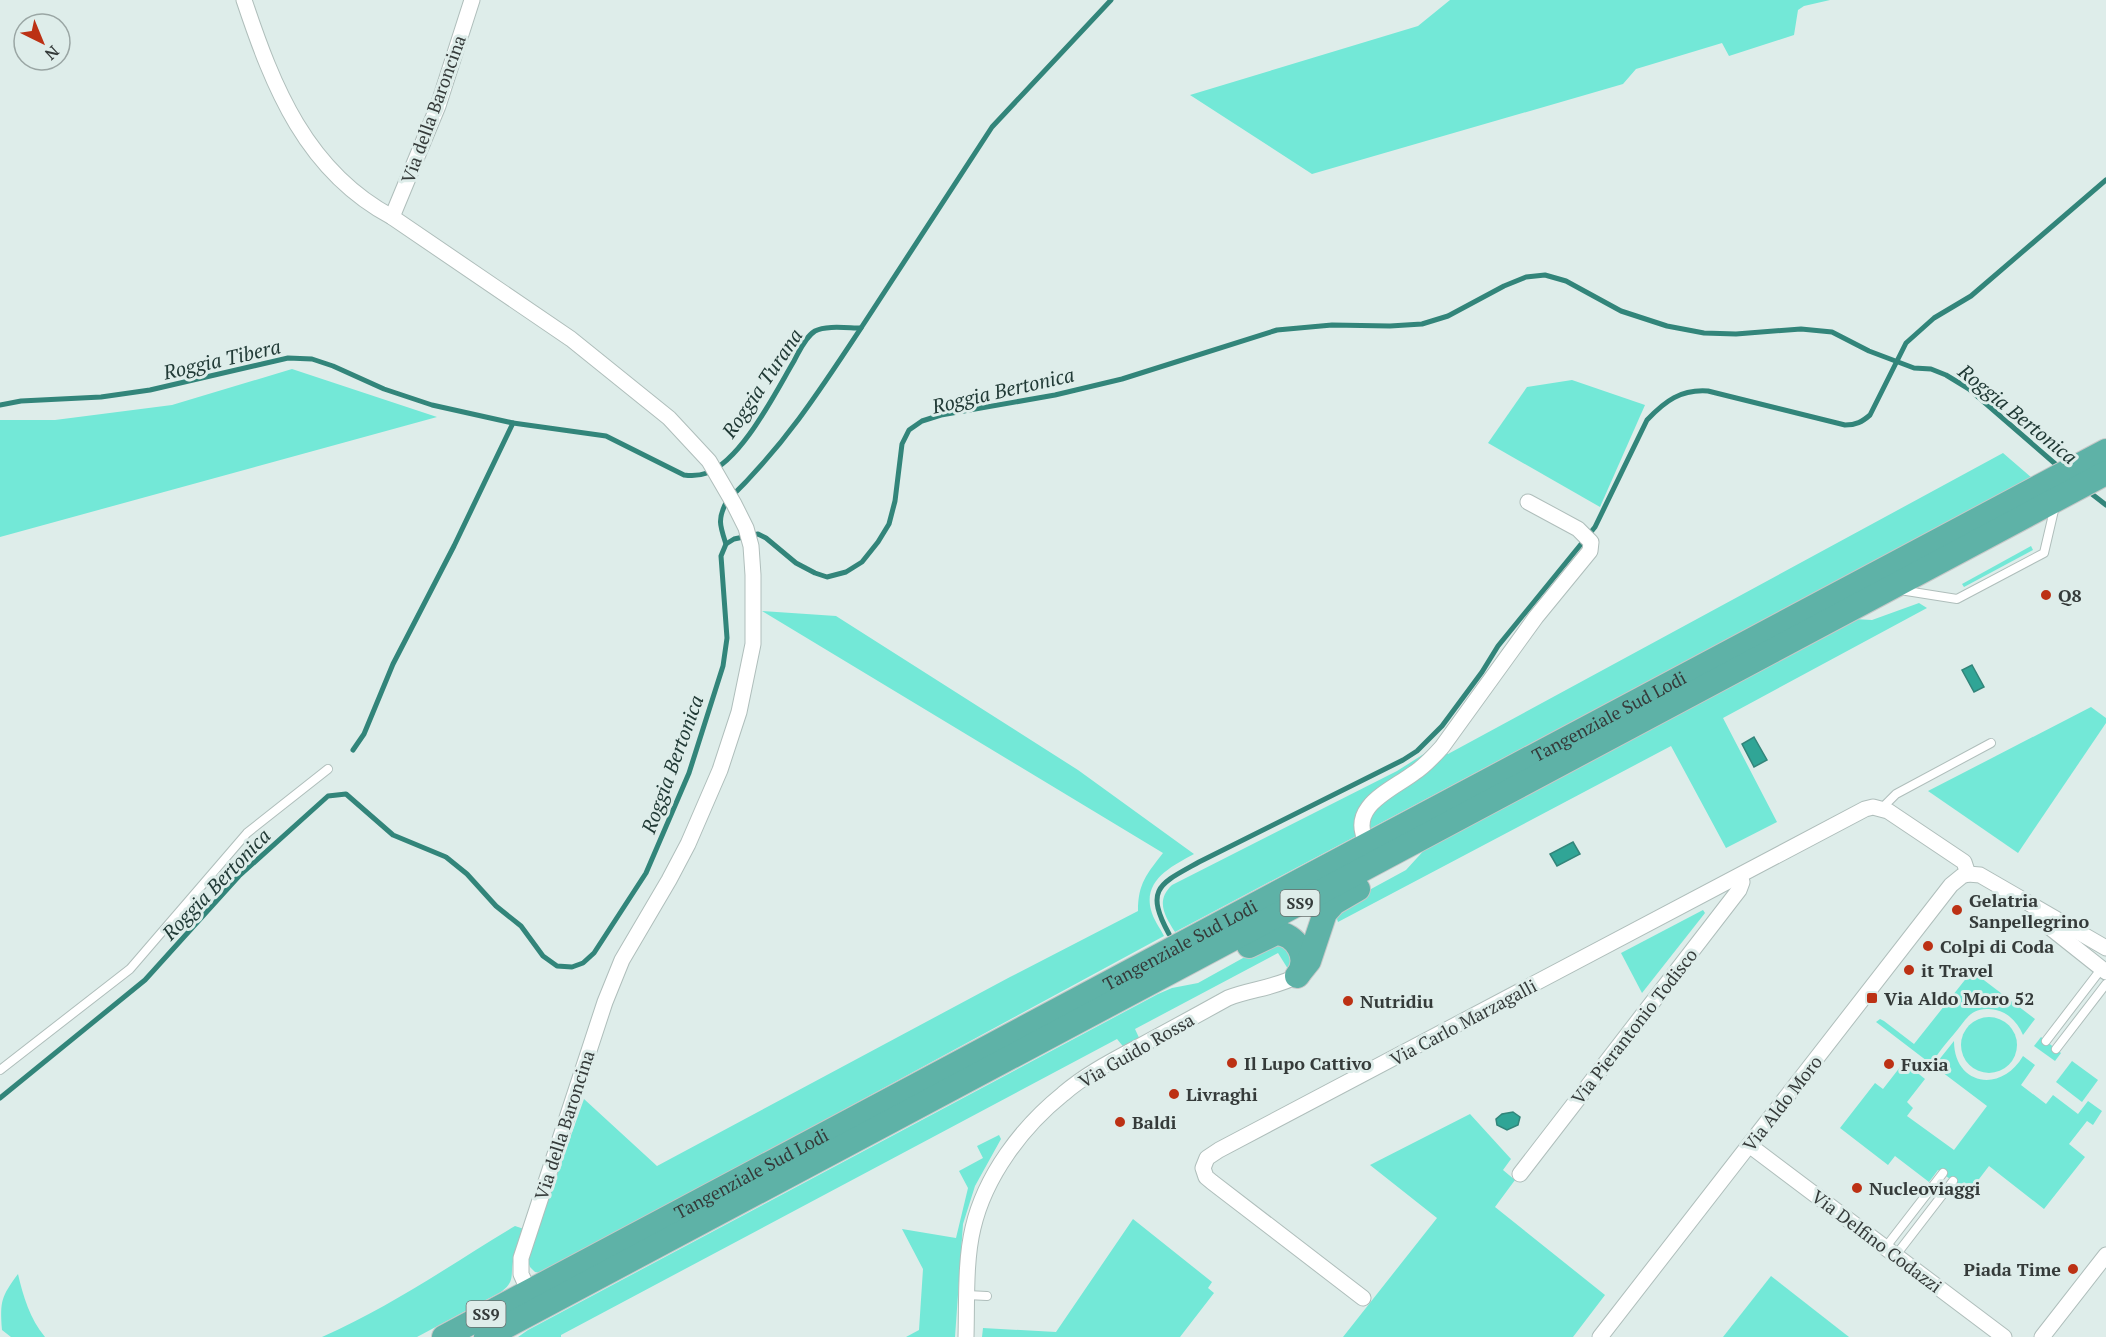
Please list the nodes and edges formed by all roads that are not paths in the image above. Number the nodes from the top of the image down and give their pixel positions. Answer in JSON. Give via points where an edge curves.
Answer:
{"nodes":[{"id":1,"x":244,"y":0,"type":"edge"},
{"id":2,"x":472,"y":0,"type":"edge"},
{"id":3,"x":392,"y":217,"type":"junction"},
{"id":4,"x":2101,"y":465,"type":"edge"},
{"id":5,"x":2054,"y":494,"type":"junction"},
{"id":6,"x":1528,"y":502,"type":"dead end"},
{"id":7,"x":1889,"y":589,"type":"junction"},
{"id":8,"x":1991,"y":744,"type":"dead end"},
{"id":9,"x":328,"y":769,"type":"dead end"},
{"id":10,"x":1882,"y":808,"type":"junction"},
{"id":11,"x":1414,"y":841,"type":"junction"},
{"id":12,"x":1367,"y":843,"type":"junction"},
{"id":13,"x":1968,"y":874,"type":"junction"},
{"id":14,"x":1740,"y":876,"type":"junction"},
{"id":15,"x":1997,"y":887,"type":"junction"},
{"id":16,"x":2106,"y":948,"type":"edge"},
{"id":17,"x":2104,"y":970,"type":"edge"},
{"id":18,"x":1163,"y":976,"type":"junction"},
{"id":19,"x":1297,"y":976,"type":"junction"},
{"id":20,"x":2106,"y":984,"type":"edge"},
{"id":21,"x":2046,"y":1041,"type":"dead end"},
{"id":22,"x":2056,"y":1049,"type":"dead end"},
{"id":23,"x":0,"y":1070,"type":"edge"},
{"id":24,"x":1749,"y":1145,"type":"junction"},
{"id":25,"x":1943,"y":1173,"type":"dead end"},
{"id":26,"x":1520,"y":1174,"type":"dead end"},
{"id":27,"x":1953,"y":1181,"type":"dead end"},
{"id":28,"x":1891,"y":1251,"type":"junction"},
{"id":29,"x":2106,"y":1255,"type":"edge"},
{"id":30,"x":529,"y":1292,"type":"junction"},
{"id":31,"x":968,"y":1294,"type":"junction"},
{"id":32,"x":987,"y":1296,"type":"dead end"},
{"id":33,"x":1363,"y":1299,"type":"dead end"},
{"id":34,"x":489,"y":1336,"type":"edge"},
{"id":35,"x":444,"y":1337,"type":"edge"},
{"id":36,"x":966,"y":1337,"type":"edge"},
{"id":37,"x":1600,"y":1337,"type":"edge"},
{"id":38,"x":2004,"y":1337,"type":"edge"},
{"id":39,"x":2042,"y":1337,"type":"edge"}],
"edges":[{"from":1,"to":3,"type":"street","name":"Via della Baroncina","via":[[277,90],[303,135],[361,198]]},
{"from":2,"to":3,"type":"street","name":"Via della Baroncina","via":[[438,106]]},
{"from":3,"to":30,"type":"street","name":"Via della Baroncina","via":[[571,339],[669,418],[709,461],[746,528],[751,546],[753,644],[736,721],[688,844],[622,960],[605,1002],[523,1250],[521,1274]]},
{"from":4,"to":5,"type":"highway","name":"Tangenziale Sud Lodi","number":"SS9"},
{"from":5,"to":7,"type":"highway","name":"Tangenziale Sud Lodi","number":"SS9"},
{"from":5,"to":7,"type":"lane","via":[[2044,553],[1957,598]]},
{"from":5,"to":12,"type":"highway","name":"Tangenziale Sud Lodi","number":"SS9"},
{"from":6,"to":12,"type":"street","via":[[1588,538],[1590,551],[1536,617],[1442,747],[1365,812],[1360,826]]},
{"from":7,"to":11,"type":"highway","name":"Tangenziale Sud Lodi","number":"SS9"},
{"from":8,"to":10,"type":"lane","via":[[1896,794]]},
{"from":9,"to":23,"type":"lane","via":[[247,833],[130,969]]},
{"from":10,"to":13,"type":"street","via":[[1959,858]]},
{"from":10,"to":14,"type":"street","name":"Via Carlo Marzagalli","via":[[1865,809]]},
{"from":11,"to":18,"type":"highway","name":"Tangenziale Sud Lodi","number":"SS9"},
{"from":11,"to":19,"type":"highway","via":[[1393,869],[1329,907],[1310,961]]},
{"from":12,"to":30,"type":"highway","name":"Tangenziale Sud Lodi","number":"SS9"},
{"from":13,"to":15,"type":"street","via":[[1980,875]]},
{"from":13,"to":24,"type":"street","name":"Via Aldo Moro","via":[[1951,885]]},
{"from":14,"to":26,"type":"street","name":"Via Pierantonio Todisco","via":[[1739,890]]},
{"from":14,"to":33,"type":"street","name":"Via Carlo Marzagalli","via":[[1207,1158],[1203,1168],[1206,1177]]},
{"from":15,"to":16,"type":"street"},
{"from":15,"to":17,"type":"street"},
{"from":17,"to":21,"type":"lane"},
{"from":18,"to":19,"type":"highway","via":[[1202,970],[1276,933],[1288,936],[1301,951],[1302,967]]},
{"from":18,"to":34,"type":"highway","name":"Tangenziale Sud Lodi","number":"SS9"},
{"from":19,"to":31,"type":"street","name":"Via Guido Rossa","via":[[1282,984],[1228,998],[1091,1073],[1054,1102],[1015,1143],[988,1187],[972,1229]]},
{"from":20,"to":22,"type":"lane"},
{"from":24,"to":28,"type":"street","name":"Via Delfino Codazzi"},
{"from":24,"to":37,"type":"street","name":"Via Aldo Moro"},
{"from":25,"to":28,"type":"lane"},
{"from":27,"to":28,"type":"lane"},
{"from":28,"to":38,"type":"street","name":"Via Delfino Codazzi"},
{"from":29,"to":39,"type":"street"},
{"from":30,"to":35,"type":"highway","name":"Tangenziale Sud Lodi","number":"SS9"},
{"from":31,"to":32,"type":"lane"},
{"from":31,"to":36,"type":"street","name":"Via Guido Rossa"}]}
